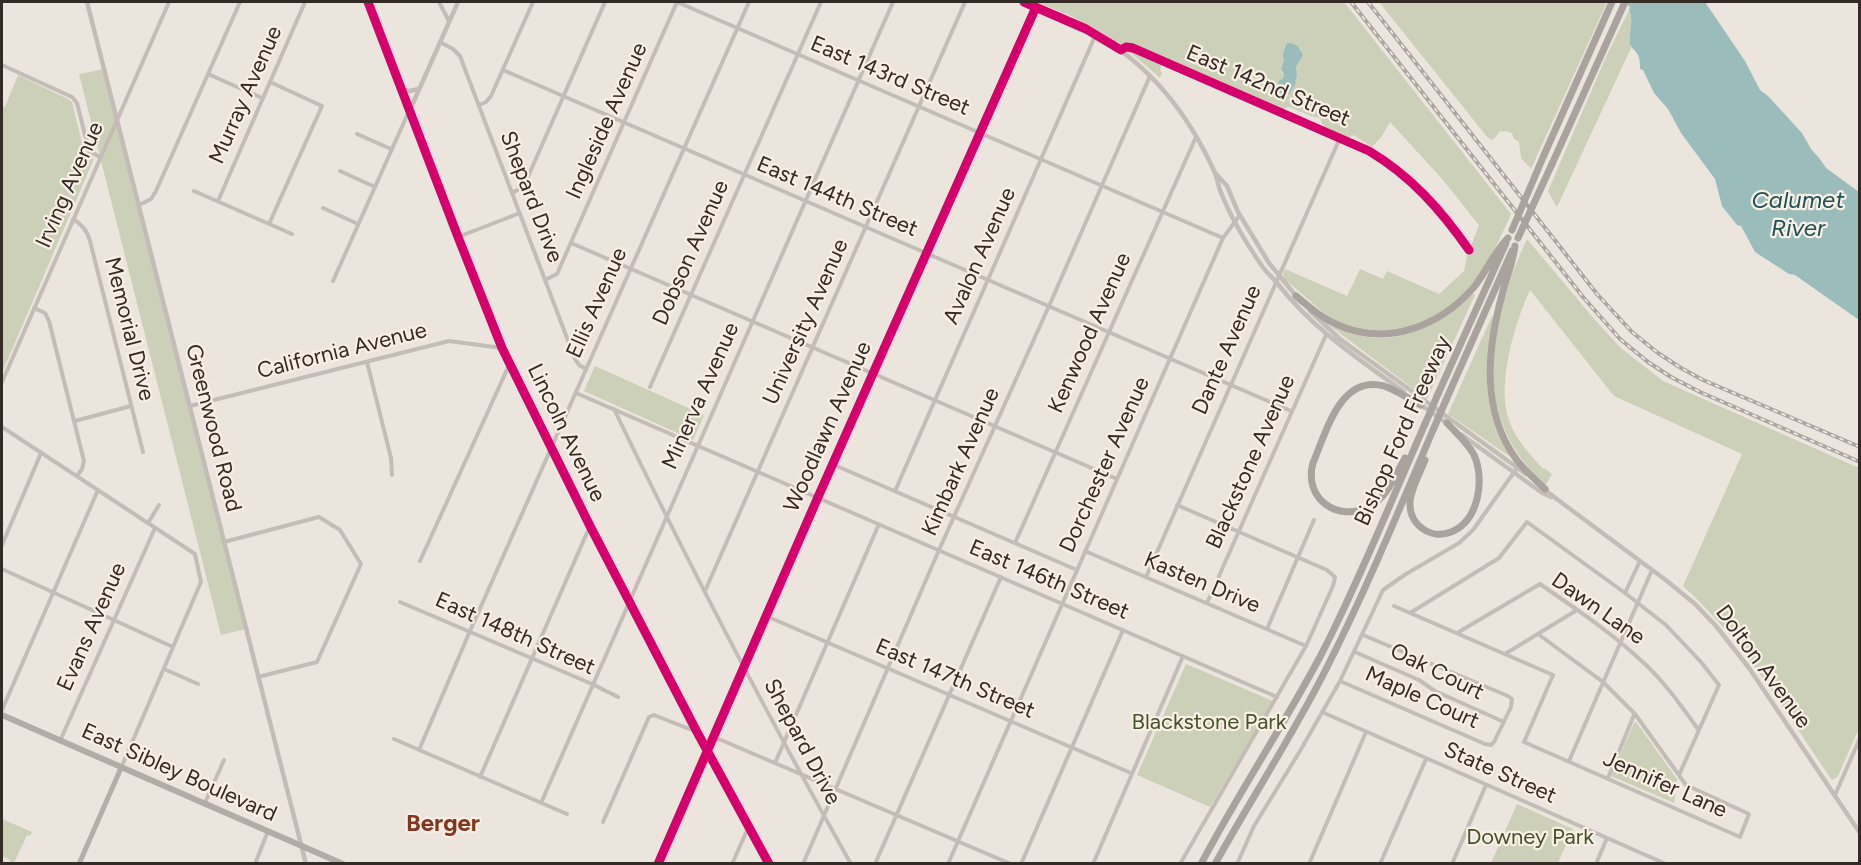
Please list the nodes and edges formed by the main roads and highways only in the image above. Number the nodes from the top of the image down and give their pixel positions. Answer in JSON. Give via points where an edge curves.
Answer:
{"nodes":[{"id":1,"x":1612,"y":2,"type":"edge"},
{"id":2,"x":1625,"y":2,"type":"edge"},
{"id":3,"x":1508,"y":238,"type":"junction"},
{"id":4,"x":1516,"y":242,"type":"junction"},
{"id":5,"x":1296,"y":296,"type":"road end"},
{"id":6,"x":1421,"y":405,"type":"road end"},
{"id":7,"x":1447,"y":423,"type":"road end"},
{"id":8,"x":1421,"y":433,"type":"junction"},
{"id":9,"x":1431,"y":434,"type":"junction"},
{"id":10,"x":1545,"y":489,"type":"road end"},
{"id":11,"x":2,"y":712,"type":"edge"},
{"id":12,"x":121,"y":768,"type":"junction"},
{"id":13,"x":79,"y":864,"type":"edge"},
{"id":14,"x":343,"y":864,"type":"edge"},
{"id":15,"x":1201,"y":864,"type":"edge"},
{"id":16,"x":1215,"y":864,"type":"edge"}],
"edges":[{"from":1,"to":3,"type":"highway","name":"Bishop Ford Freeway","bridge":true},
{"from":2,"to":4,"type":"highway","name":"Bishop Ford Freeway","bridge":true},
{"from":3,"to":5,"type":"highway","via":[[1466,296],[1438,318],[1413,330],[1382,334],[1350,329],[1326,318]]},
{"from":3,"to":8,"type":"highway","name":"Bishop Ford Freeway","bridge":true},
{"from":4,"to":9,"type":"highway","name":"Bishop Ford Freeway","bridge":true},
{"from":4,"to":10,"type":"highway","via":[[1492,344],[1489,382],[1492,405],[1509,448]]},
{"from":6,"to":8,"type":"highway","via":[[1381,385],[1365,385],[1350,392],[1337,408],[1312,468],[1313,486],[1319,497],[1341,512],[1371,506],[1390,487]]},
{"from":7,"to":9,"type":"highway","via":[[1474,455],[1480,489],[1464,522],[1442,535],[1422,530],[1410,511]]},
{"from":8,"to":15,"type":"highway","name":"Bishop Ford Freeway","via":[[1323,651]]},
{"from":9,"to":16,"type":"highway","name":"Bishop Ford Freeway","via":[[1344,633],[1287,743]]},
{"from":11,"to":12,"type":"main road","name":"East Sibley Boulevard"},
{"from":12,"to":13,"type":"main road"},
{"from":12,"to":14,"type":"main road","name":"East Sibley Boulevard"}]}
